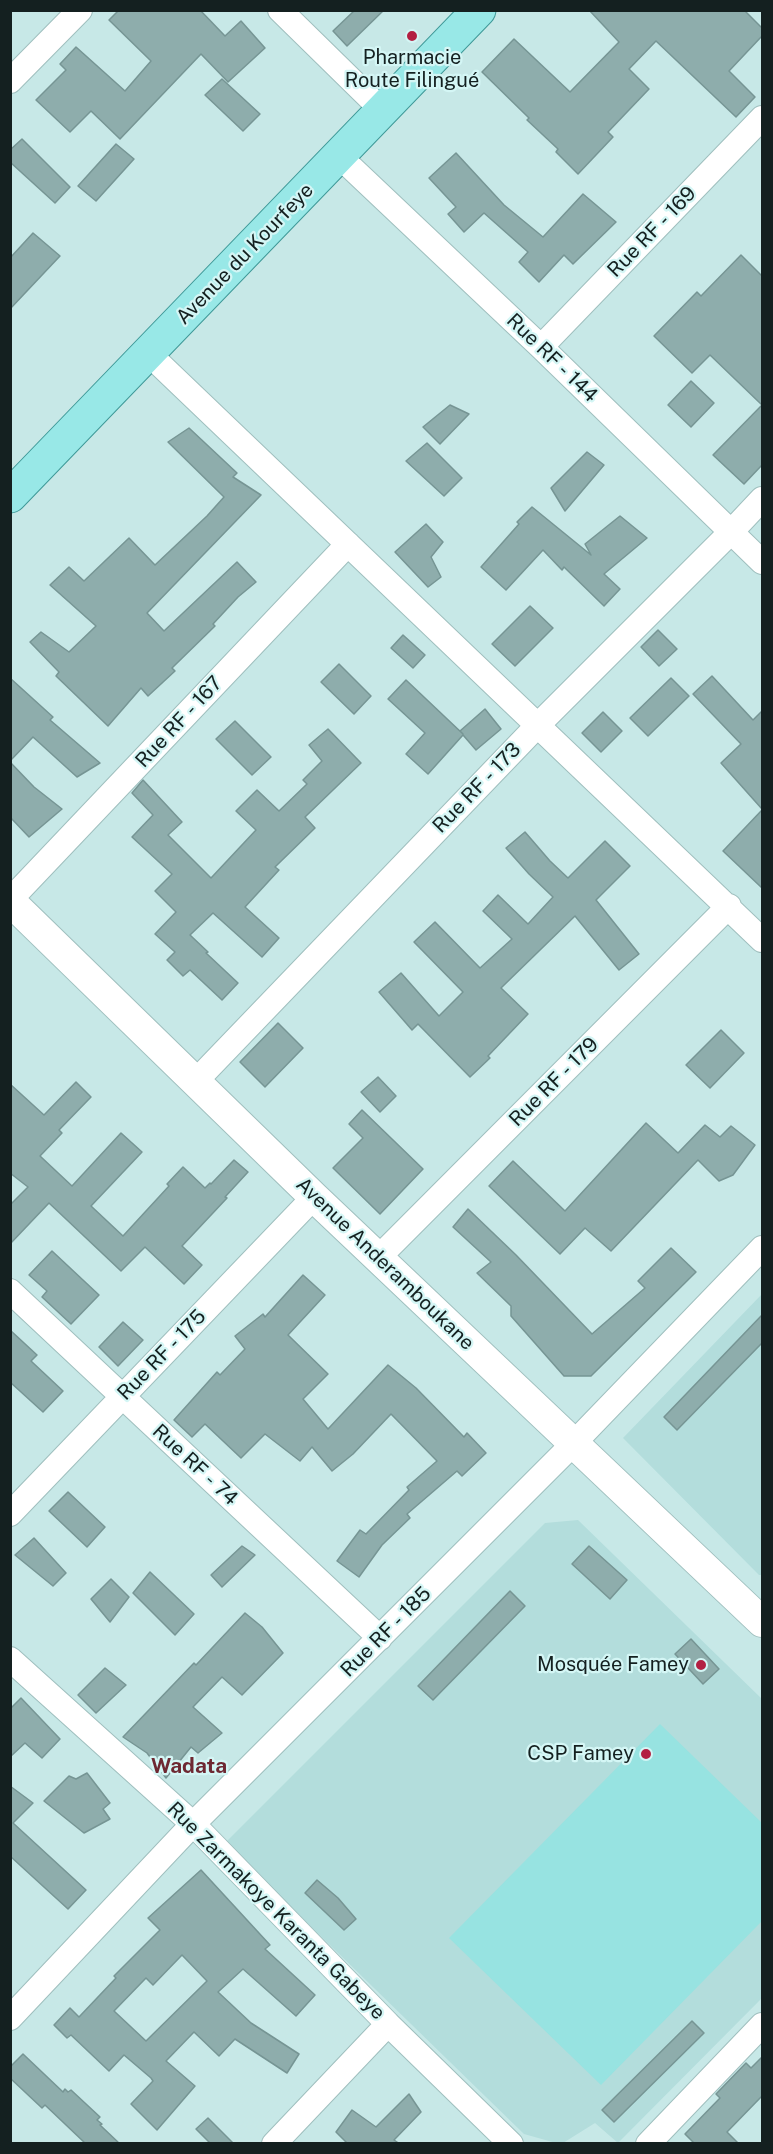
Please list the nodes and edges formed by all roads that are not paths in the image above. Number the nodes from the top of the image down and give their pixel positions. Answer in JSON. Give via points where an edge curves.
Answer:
{"nodes":[{"id":1,"x":80,"y":10,"type":"edge"},
{"id":2,"x":280,"y":10,"type":"edge"},
{"id":3,"x":479,"y":10,"type":"edge"},
{"id":4,"x":11,"y":79,"type":"edge"},
{"id":5,"x":382,"y":110,"type":"junction"},
{"id":6,"x":762,"y":118,"type":"edge"},
{"id":7,"x":339,"y":156,"type":"junction"},
{"id":8,"x":542,"y":346,"type":"junction"},
{"id":9,"x":149,"y":354,"type":"junction"},
{"id":10,"x":10,"y":496,"type":"edge"},
{"id":11,"x":762,"y":499,"type":"edge"},
{"id":12,"x":732,"y":532,"type":"junction"},
{"id":13,"x":348,"y":544,"type":"junction"},
{"id":14,"x":762,"y":562,"type":"edge"},
{"id":15,"x":538,"y":725,"type":"junction"},
{"id":16,"x":10,"y":901,"type":"edge"},
{"id":17,"x":729,"y":906,"type":"junction"},
{"id":18,"x":762,"y":940,"type":"edge"},
{"id":19,"x":195,"y":1082,"type":"junction"},
{"id":20,"x":314,"y":1197,"type":"junction"},
{"id":21,"x":762,"y":1248,"type":"edge"},
{"id":22,"x":378,"y":1258,"type":"junction"},
{"id":23,"x":10,"y":1291,"type":"edge"},
{"id":24,"x":121,"y":1396,"type":"junction"},
{"id":25,"x":574,"y":1443,"type":"junction"},
{"id":26,"x":10,"y":1514,"type":"edge"},
{"id":27,"x":762,"y":1622,"type":"edge"},
{"id":28,"x":380,"y":1638,"type":"junction"},
{"id":29,"x":10,"y":1659,"type":"edge"},
{"id":30,"x":192,"y":1824,"type":"junction"},
{"id":31,"x":10,"y":2018,"type":"edge"},
{"id":32,"x":388,"y":2024,"type":"junction"},
{"id":33,"x":762,"y":2025,"type":"edge"},
{"id":34,"x":274,"y":2144,"type":"edge"},
{"id":35,"x":511,"y":2144,"type":"edge"},
{"id":36,"x":648,"y":2144,"type":"edge"}],
"edges":[{"from":1,"to":4,"type":"street"},
{"from":2,"to":5,"type":"street"},
{"from":3,"to":5,"type":"main road","name":"Avenue du Kourfeye"},
{"from":5,"to":7,"type":"main road","name":"Avenue du Kourfeye"},
{"from":6,"to":8,"type":"street","name":"Rue RF - 169"},
{"from":7,"to":8,"type":"street","name":"Rue RF - 144"},
{"from":7,"to":9,"type":"main road","name":"Avenue du Kourfeye"},
{"from":8,"to":12,"type":"street","name":"Rue RF - 144"},
{"from":9,"to":10,"type":"main road","name":"Avenue du Kourfeye"},
{"from":9,"to":13,"type":"street"},
{"from":11,"to":12,"type":"street","name":"Rue RF - 173"},
{"from":12,"to":14,"type":"street","name":"Rue RF - 144"},
{"from":12,"to":15,"type":"street","name":"Rue RF - 173"},
{"from":13,"to":15,"type":"street"},
{"from":13,"to":16,"type":"street","name":"Rue RF - 167"},
{"from":15,"to":17,"type":"street"},
{"from":15,"to":19,"type":"street","name":"Rue RF - 173"},
{"from":16,"to":19,"type":"street","name":"Avenue Anderamboukane"},
{"from":17,"to":18,"type":"street"},
{"from":17,"to":22,"type":"street","name":"Rue RF - 179"},
{"from":19,"to":20,"type":"street","name":"Avenue Anderamboukane"},
{"from":20,"to":22,"type":"street","name":"Avenue Anderamboukane"},
{"from":20,"to":24,"type":"street","name":"Rue RF - 175"},
{"from":21,"to":25,"type":"street","name":"Rue RF - 185"},
{"from":22,"to":25,"type":"street","name":"Avenue Anderamboukane"},
{"from":23,"to":24,"type":"street","name":"Rue RF - 74"},
{"from":24,"to":26,"type":"street","name":"Rue RF - 175"},
{"from":24,"to":28,"type":"street","name":"Rue RF - 74"},
{"from":25,"to":27,"type":"street","name":"Avenue Anderamboukane"},
{"from":25,"to":28,"type":"street","name":"Rue RF - 185"},
{"from":28,"to":30,"type":"street","name":"Rue RF - 185"},
{"from":29,"to":30,"type":"street","name":"Rue Zarmakoye Karanta Gabeye"},
{"from":30,"to":31,"type":"street","name":"Rue RF - 185"},
{"from":30,"to":32,"type":"street","name":"Rue Zarmakoye Karanta Gabeye"},
{"from":32,"to":34,"type":"street"},
{"from":32,"to":35,"type":"street","name":"Rue Zarmakoye Karanta Gabeye"},
{"from":33,"to":36,"type":"street"}]}
